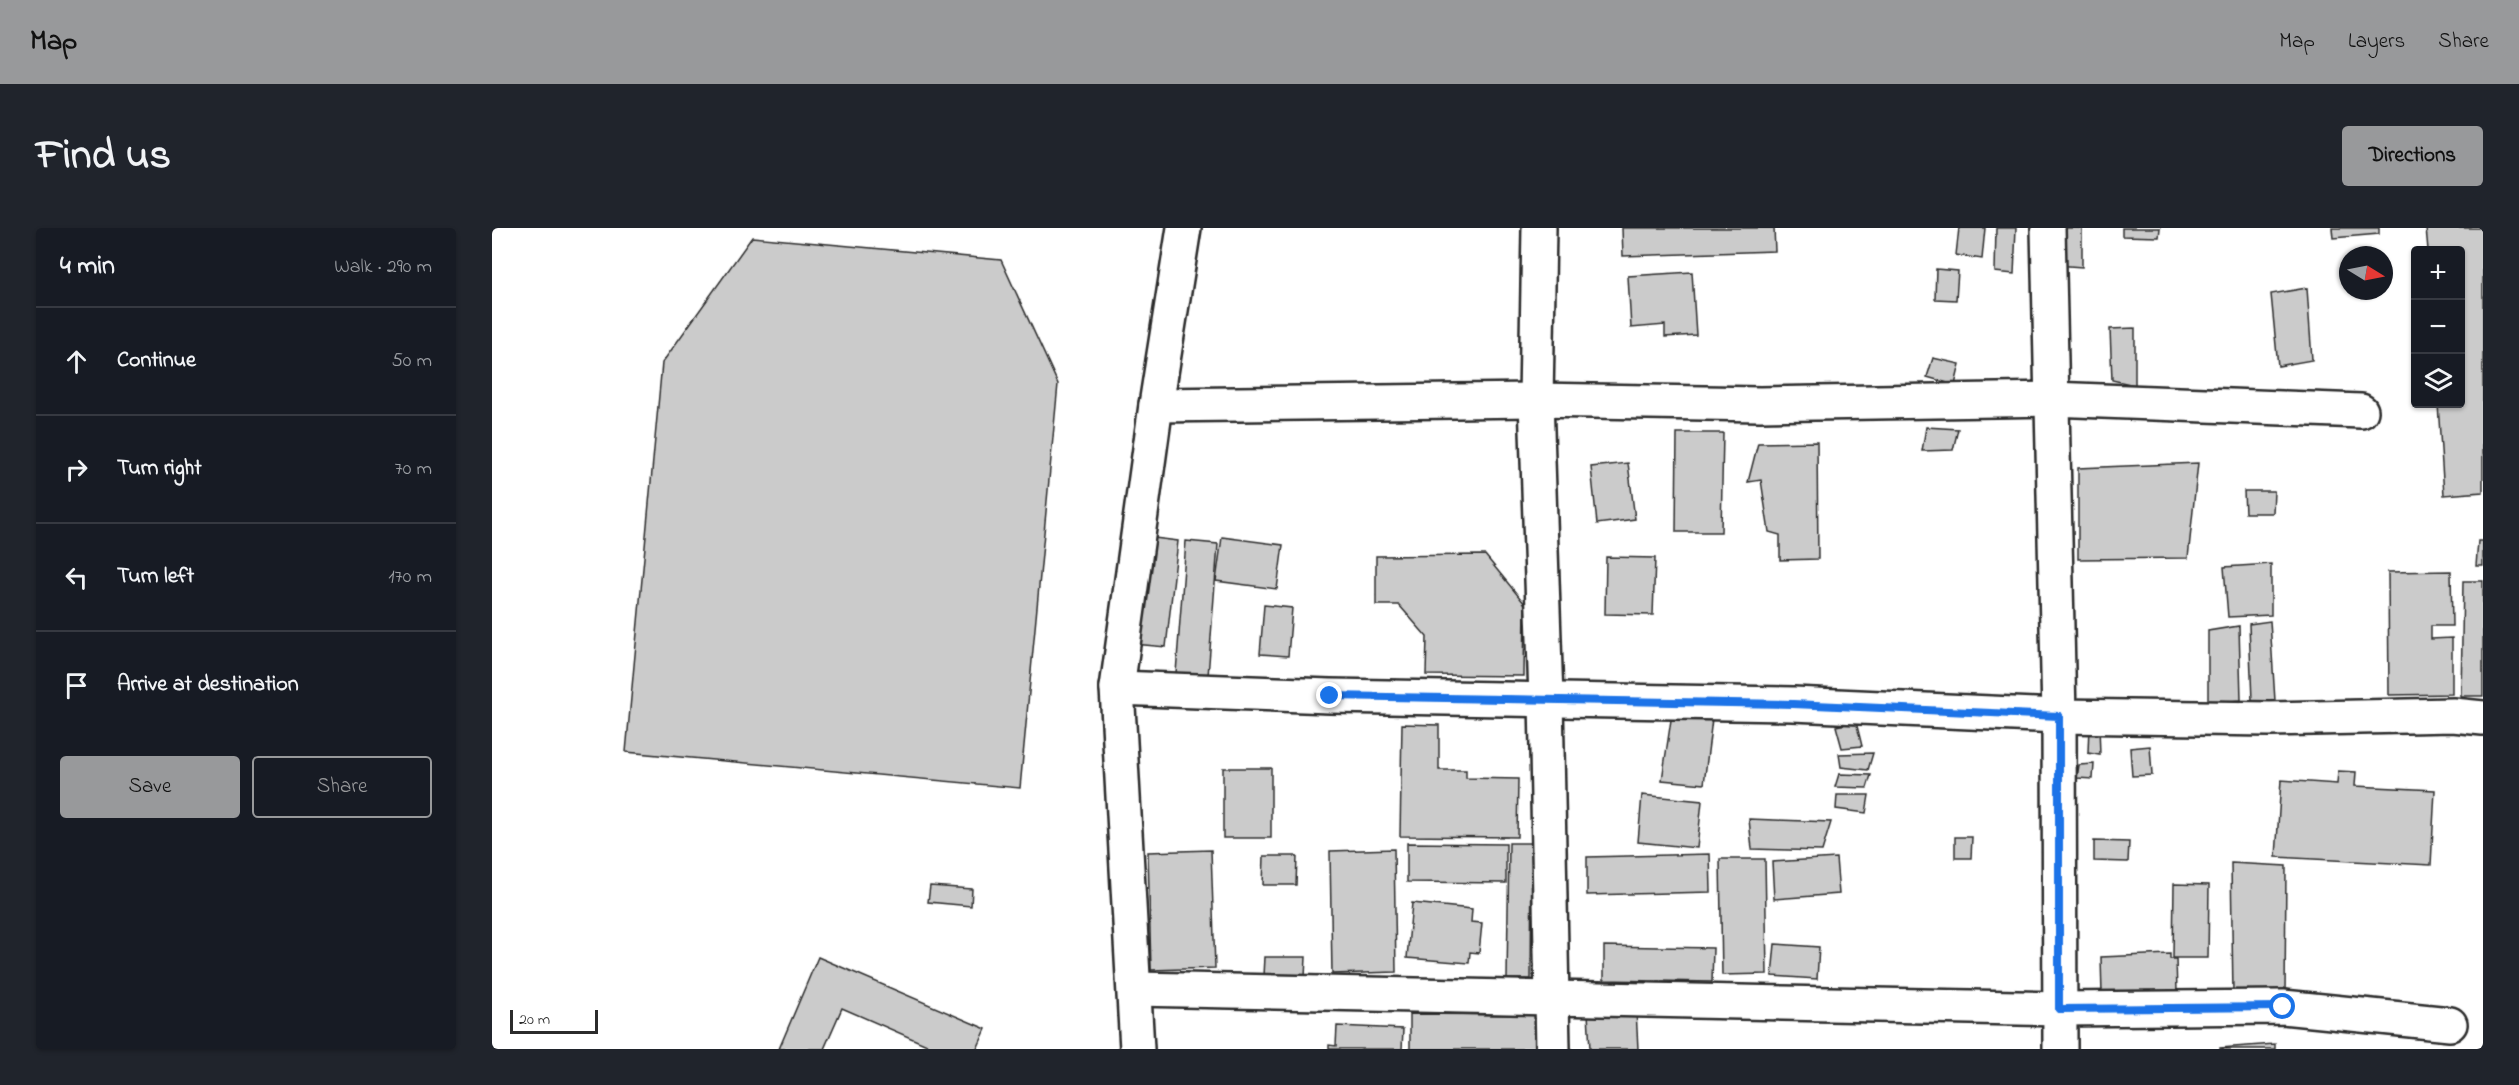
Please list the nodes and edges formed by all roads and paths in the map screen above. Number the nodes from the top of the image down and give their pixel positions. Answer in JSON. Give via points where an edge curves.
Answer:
{"nodes":[{"id":1,"x":1184,"y":228,"type":"edge"},
{"id":2,"x":1539,"y":228,"type":"edge"},
{"id":3,"x":2048,"y":228,"type":"edge"},
{"id":4,"x":2051,"y":399,"type":"junction"},
{"id":5,"x":1536,"y":400,"type":"junction"},
{"id":6,"x":1155,"y":405,"type":"junction"},
{"id":7,"x":2361,"y":411,"type":"dead end"},
{"id":8,"x":1117,"y":688,"type":"junction"},
{"id":9,"x":1546,"y":699,"type":"junction"},
{"id":10,"x":2059,"y":716,"type":"junction"},
{"id":11,"x":2483,"y":718,"type":"edge"},
{"id":12,"x":1135,"y":989,"type":"junction"},
{"id":13,"x":1551,"y":998,"type":"junction"},
{"id":14,"x":2059,"y":1009,"type":"junction"},
{"id":15,"x":2450,"y":1024,"type":"dead end"},
{"id":16,"x":1137,"y":1049,"type":"edge"},
{"id":17,"x":1553,"y":1049,"type":"edge"},
{"id":18,"x":2060,"y":1049,"type":"edge"}],
"edges":[{"from":1,"to":6,"type":"street"},
{"from":2,"to":5,"type":"street"},
{"from":3,"to":4,"type":"street"},
{"from":4,"to":5,"type":"street","via":[[1760,404]]},
{"from":4,"to":7,"type":"street"},
{"from":4,"to":10,"type":"street"},
{"from":5,"to":6,"type":"street"},
{"from":5,"to":9,"type":"street"},
{"from":6,"to":8,"type":"street"},
{"from":8,"to":9,"type":"street"},
{"from":8,"to":12,"type":"street"},
{"from":9,"to":10,"type":"street","via":[[1793,704]]},
{"from":9,"to":13,"type":"street"},
{"from":10,"to":11,"type":"street"},
{"from":10,"to":14,"type":"street"},
{"from":12,"to":13,"type":"street"},
{"from":12,"to":16,"type":"street"},
{"from":13,"to":14,"type":"street"},
{"from":13,"to":17,"type":"street"},
{"from":14,"to":15,"type":"street","via":[[2283,1007]]},
{"from":14,"to":18,"type":"street"}]}
